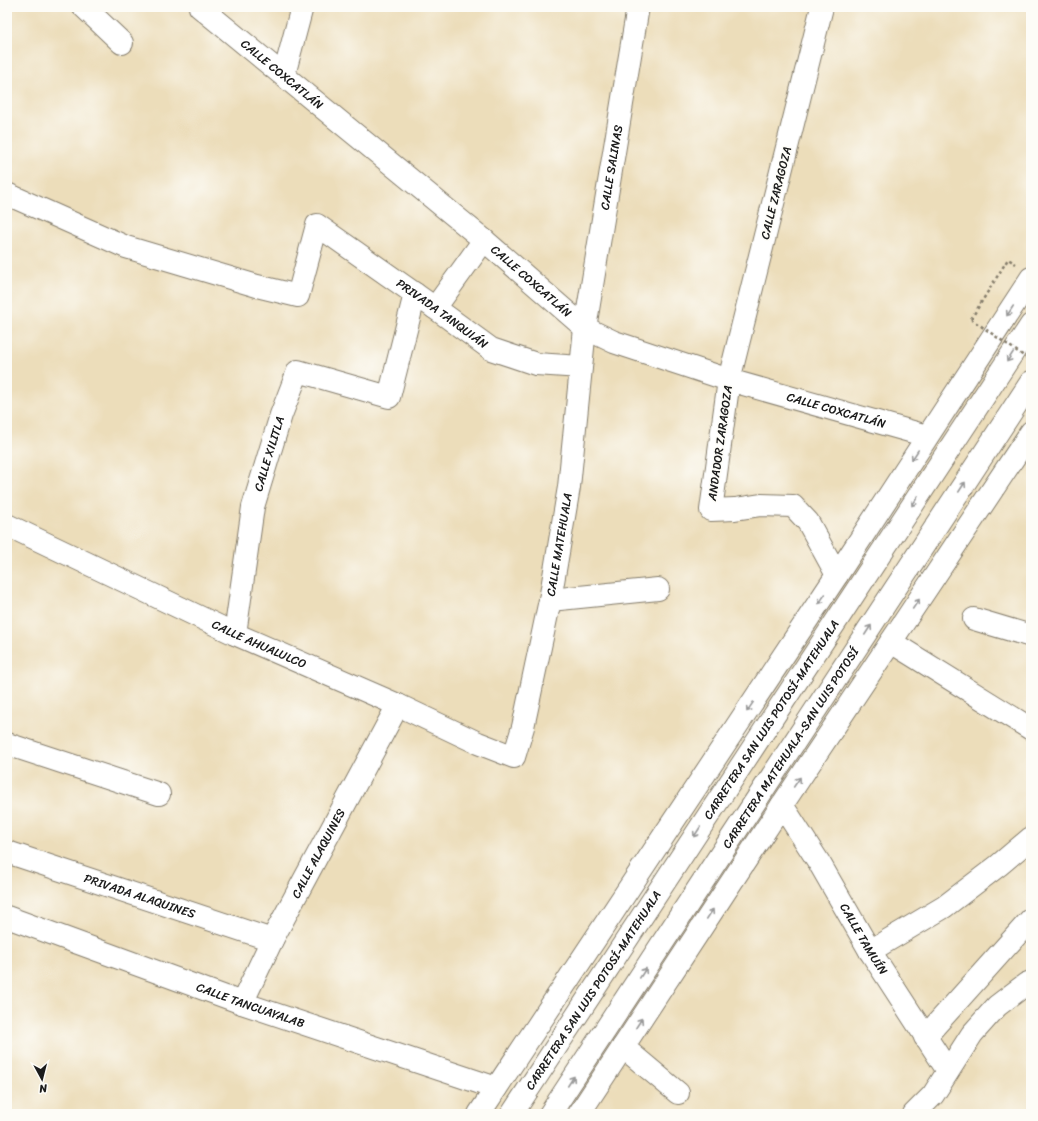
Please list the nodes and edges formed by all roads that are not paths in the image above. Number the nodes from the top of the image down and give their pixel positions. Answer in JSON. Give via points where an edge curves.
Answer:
{"nodes":[{"id":1,"x":84,"y":7,"type":"edge"},
{"id":2,"x":200,"y":7,"type":"edge"},
{"id":3,"x":302,"y":7,"type":"edge"},
{"id":4,"x":638,"y":7,"type":"edge"},
{"id":5,"x":822,"y":7,"type":"edge"},
{"id":6,"x":122,"y":43,"type":"dead end"},
{"id":7,"x":284,"y":75,"type":"junction"},
{"id":8,"x":7,"y":194,"type":"edge"},
{"id":9,"x":484,"y":240,"type":"junction"},
{"id":10,"x":1031,"y":278,"type":"edge"},
{"id":11,"x":416,"y":294,"type":"junction"},
{"id":12,"x":435,"y":308,"type":"junction"},
{"id":13,"x":1031,"y":325,"type":"edge"},
{"id":14,"x":585,"y":328,"type":"junction"},
{"id":15,"x":581,"y":367,"type":"junction"},
{"id":16,"x":729,"y":380,"type":"junction"},
{"id":17,"x":1031,"y":382,"type":"edge"},
{"id":18,"x":1031,"y":432,"type":"edge"},
{"id":19,"x":927,"y":436,"type":"junction"},
{"id":20,"x":7,"y":525,"type":"edge"},
{"id":21,"x":837,"y":575,"type":"junction"},
{"id":22,"x":658,"y":589,"type":"dead end"},
{"id":23,"x":550,"y":600,"type":"junction"},
{"id":24,"x":974,"y":619,"type":"dead end"},
{"id":25,"x":235,"y":634,"type":"junction"},
{"id":26,"x":1031,"y":636,"type":"edge"},
{"id":27,"x":892,"y":642,"type":"junction"},
{"id":28,"x":398,"y":705,"type":"junction"},
{"id":29,"x":1031,"y":729,"type":"edge"},
{"id":30,"x":7,"y":744,"type":"edge"},
{"id":31,"x":514,"y":757,"type":"joint"},
{"id":32,"x":159,"y":794,"type":"dead end"},
{"id":33,"x":782,"y":805,"type":"junction"},
{"id":34,"x":1031,"y":838,"type":"edge"},
{"id":35,"x":7,"y":852,"type":"edge"},
{"id":36,"x":7,"y":917,"type":"edge"},
{"id":37,"x":1031,"y":919,"type":"edge"},
{"id":38,"x":272,"y":940,"type":"junction"},
{"id":39,"x":870,"y":951,"type":"junction"},
{"id":40,"x":1031,"y":982,"type":"edge"},
{"id":41,"x":242,"y":1003,"type":"junction"},
{"id":42,"x":926,"y":1037,"type":"junction"},
{"id":43,"x":623,"y":1047,"type":"junction"},
{"id":44,"x":948,"y":1071,"type":"junction"},
{"id":45,"x":496,"y":1088,"type":"junction"},
{"id":46,"x":678,"y":1093,"type":"dead end"},
{"id":47,"x":479,"y":1114,"type":"edge"},
{"id":48,"x":512,"y":1114,"type":"edge"},
{"id":49,"x":550,"y":1114,"type":"edge"},
{"id":50,"x":579,"y":1114,"type":"edge"},
{"id":51,"x":914,"y":1114,"type":"edge"}],
"edges":[{"from":1,"to":6,"type":"main road"},
{"from":2,"to":7,"type":"main road","name":"CALLE COXCATLÁN"},
{"from":3,"to":7,"type":"main road"},
{"from":4,"to":14,"type":"main road","name":"CALLE SALINAS"},
{"from":5,"to":16,"type":"main road","name":"CALLE ZARAGOZA"},
{"from":7,"to":9,"type":"main road","name":"CALLE COXCATLÁN"},
{"from":8,"to":11,"type":"main road","name":"PRIVADA TANQUIÁN","via":[[126,247],[298,296],[317,225]]},
{"from":9,"to":12,"type":"main road"},
{"from":9,"to":14,"type":"main road","name":"CALLE COXCATLÁN"},
{"from":10,"to":19,"type":"main road","one_way":true},
{"from":11,"to":12,"type":"main road","name":"PRIVADA TANQUIÁN"},
{"from":11,"to":25,"type":"main road","name":"CALLE XILITLA","via":[[389,397],[298,371],[281,415],[253,507]]},
{"from":12,"to":15,"type":"main road","name":"PRIVADA TANQUIÁN","via":[[491,349],[536,364]]},
{"from":13,"to":48,"type":"main road","name":"CARRETERA SAN LUIS POTOSÍ-MATEHUALA","one_way":true},
{"from":14,"to":15,"type":"main road","name":"CALLE MATEHUALA"},
{"from":14,"to":16,"type":"main road","name":"CALLE COXCATLÁN","via":[[614,342]]},
{"from":15,"to":23,"type":"main road","name":"CALLE MATEHUALA","via":[[569,487]]},
{"from":16,"to":19,"type":"main road","name":"CALLE COXCATLÁN"},
{"from":16,"to":21,"type":"main road","name":"ANDADOR ZARAGOZA","via":[[711,510],[761,505],[793,506],[808,522]]},
{"from":49,"to":17,"type":"main road","name":"CARRETERA MATEHUALA-SAN LUIS POTOSÍ","one_way":true},
{"from":27,"to":18,"type":"main road","one_way":true},
{"from":19,"to":21,"type":"main road","one_way":true},
{"from":20,"to":25,"type":"main road","name":"CALLE AHUALULCO"},
{"from":21,"to":45,"type":"main road","one_way":true},
{"from":22,"to":23,"type":"main road"},
{"from":23,"to":31,"type":"main road","name":"CALLE MATEHUALA","via":[[523,727]]},
{"from":24,"to":26,"type":"main road"},
{"from":25,"to":28,"type":"main road","name":"CALLE AHUALULCO"},
{"from":27,"to":29,"type":"main road"},
{"from":33,"to":27,"type":"main road","one_way":true},
{"from":28,"to":31,"type":"main road","name":"CALLE AHUALULCO"},
{"from":28,"to":38,"type":"main road","name":"CALLE ALAQUINES"},
{"from":30,"to":32,"type":"main road"},
{"from":33,"to":39,"type":"main road","name":"CALLE TAMUÍN","via":[[820,864]]},
{"from":43,"to":33,"type":"main road","one_way":true},
{"from":34,"to":39,"type":"main road","via":[[999,866],[944,907]]},
{"from":35,"to":38,"type":"main road","name":"PRIVADA ALAQUINES"},
{"from":36,"to":41,"type":"main road","name":"CALLE TANCUAYALAB"},
{"from":37,"to":42,"type":"main road"},
{"from":38,"to":41,"type":"main road","name":"CALLE ALAQUINES"},
{"from":39,"to":42,"type":"main road","name":"CALLE TAMUÍN"},
{"from":40,"to":44,"type":"main road","via":[[997,1006],[972,1034]]},
{"from":41,"to":45,"type":"main road","name":"CALLE TANCUAYALAB"},
{"from":42,"to":44,"type":"main road","name":"CALLE TAMUÍN"},
{"from":43,"to":46,"type":"main road"},
{"from":43,"to":50,"type":"main road"},
{"from":44,"to":51,"type":"main road","via":[[933,1095]]},
{"from":45,"to":47,"type":"main road"}]}
